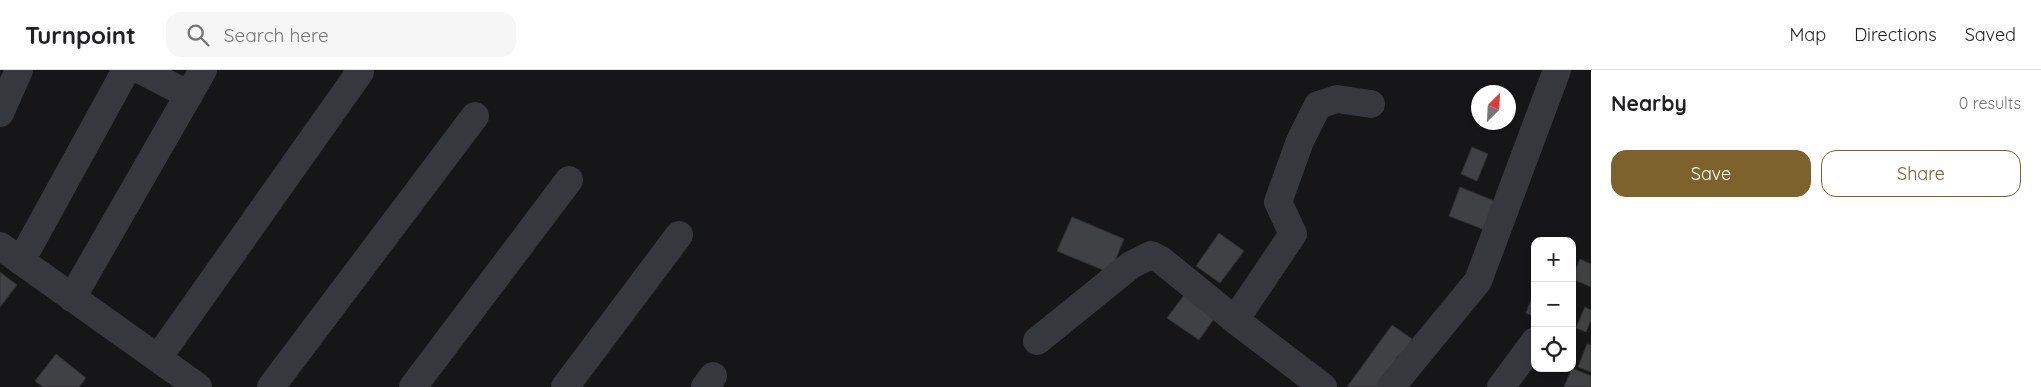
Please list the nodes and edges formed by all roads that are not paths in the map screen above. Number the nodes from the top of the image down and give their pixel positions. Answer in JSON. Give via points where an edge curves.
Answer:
{"nodes":[{"id":1,"x":19,"y":70,"type":"edge"},
{"id":2,"x":126,"y":70,"type":"edge"},
{"id":3,"x":141,"y":70,"type":"edge"},
{"id":4,"x":203,"y":70,"type":"edge"},
{"id":5,"x":1557,"y":70,"type":"edge"},
{"id":6,"x":360,"y":72,"type":"dead end"},
{"id":7,"x":189,"y":95,"type":"junction"},
{"id":8,"x":1371,"y":104,"type":"dead end"},
{"id":9,"x":0,"y":113,"type":"edge"},
{"id":10,"x":475,"y":116,"type":"dead end"},
{"id":11,"x":569,"y":180,"type":"dead end"},
{"id":12,"x":679,"y":235,"type":"dead end"},
{"id":13,"x":10,"y":254,"type":"edge"},
{"id":14,"x":72,"y":298,"type":"junction"},
{"id":15,"x":1235,"y":320,"type":"junction"},
{"id":16,"x":1037,"y":341,"type":"dead end"},
{"id":17,"x":1531,"y":346,"type":"edge"},
{"id":18,"x":158,"y":358,"type":"junction"},
{"id":19,"x":198,"y":387,"type":"edge"},
{"id":20,"x":272,"y":387,"type":"edge"},
{"id":21,"x":413,"y":387,"type":"edge"},
{"id":22,"x":565,"y":387,"type":"edge"},
{"id":23,"x":1323,"y":387,"type":"edge"},
{"id":24,"x":1391,"y":387,"type":"edge"},
{"id":25,"x":1501,"y":387,"type":"edge"}],
"edges":[{"from":1,"to":9,"type":"street"},
{"from":2,"to":13,"type":"street"},
{"from":3,"to":7,"type":"street"},
{"from":4,"to":7,"type":"street"},
{"from":5,"to":24,"type":"street","via":[[1478,280]]},
{"from":6,"to":18,"type":"street"},
{"from":7,"to":14,"type":"street"},
{"from":8,"to":15,"type":"street","via":[[1337,99],[1318,105],[1300,141],[1278,202],[1292,234]]},
{"from":10,"to":20,"type":"street"},
{"from":11,"to":21,"type":"street"},
{"from":12,"to":22,"type":"street"},
{"from":13,"to":14,"type":"street"},
{"from":14,"to":18,"type":"street"},
{"from":15,"to":16,"type":"street","via":[[1151,255],[1131,265]]},
{"from":15,"to":23,"type":"street"},
{"from":17,"to":25,"type":"street"},
{"from":18,"to":19,"type":"street"}]}
